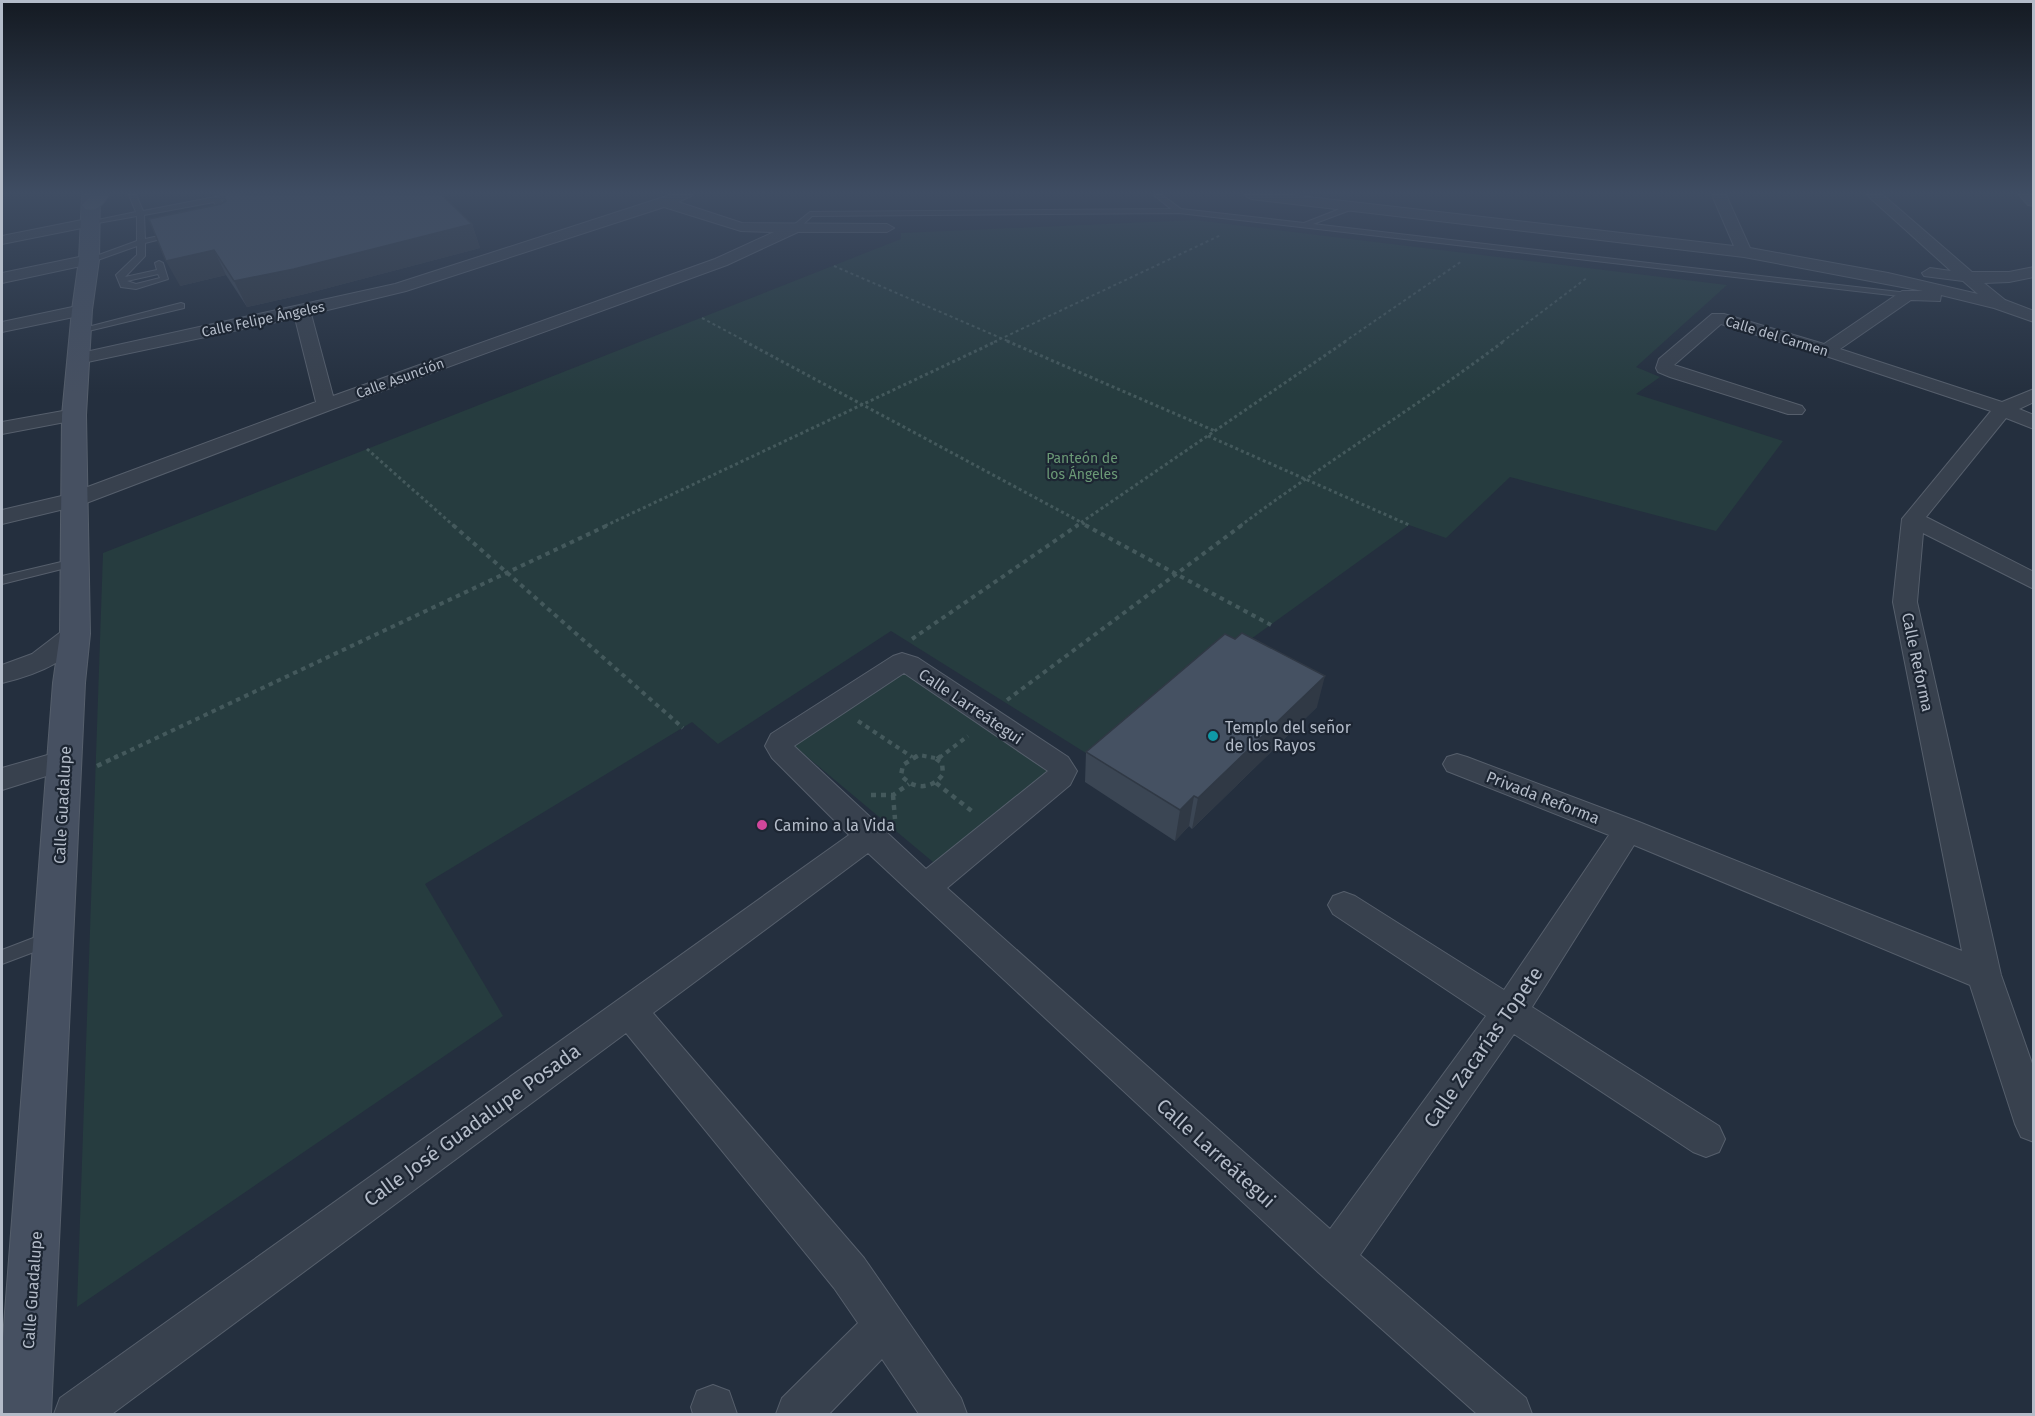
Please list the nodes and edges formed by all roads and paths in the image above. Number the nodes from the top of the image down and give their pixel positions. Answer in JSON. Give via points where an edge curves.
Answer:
{"nodes":[{"id":1,"x":84,"y":261,"type":"edge"},
{"id":2,"x":89,"y":261,"type":"edge"},
{"id":3,"x":135,"y":261,"type":"edge"},
{"id":4,"x":487,"y":261,"type":"edge"},
{"id":5,"x":723,"y":261,"type":"edge"},
{"id":6,"x":1166,"y":261,"type":"edge"},
{"id":7,"x":1463,"y":261,"type":"dead end"},
{"id":8,"x":1615,"y":261,"type":"edge"},
{"id":9,"x":1799,"y":261,"type":"edge"},
{"id":10,"x":1815,"y":261,"type":"edge"},
{"id":11,"x":1947,"y":261,"type":"edge"},
{"id":12,"x":834,"y":266,"type":"dead end"},
{"id":13,"x":161,"y":267,"type":"edge"},
{"id":14,"x":2034,"y":273,"type":"edge"},
{"id":15,"x":1589,"y":276,"type":"dead end"},
{"id":16,"x":1965,"y":277,"type":"junction"},
{"id":17,"x":2,"y":278,"type":"edge"},
{"id":18,"x":1908,"y":295,"type":"junction"},
{"id":19,"x":1999,"y":304,"type":"junction"},
{"id":20,"x":181,"y":306,"type":"dead end"},
{"id":21,"x":302,"y":311,"type":"junction"},
{"id":22,"x":2034,"y":317,"type":"edge"},
{"id":23,"x":702,"y":318,"type":"dead end"},
{"id":24,"x":81,"y":320,"type":"junction"},
{"id":25,"x":2,"y":327,"type":"edge"},
{"id":26,"x":1001,"y":338,"type":"junction"},
{"id":27,"x":1826,"y":350,"type":"junction"},
{"id":28,"x":78,"y":359,"type":"junction"},
{"id":29,"x":2034,"y":395,"type":"edge"},
{"id":30,"x":326,"y":405,"type":"junction"},
{"id":31,"x":860,"y":405,"type":"junction"},
{"id":32,"x":2003,"y":409,"type":"junction"},
{"id":33,"x":1795,"y":410,"type":"dead end"},
{"id":34,"x":74,"y":415,"type":"junction"},
{"id":35,"x":2034,"y":423,"type":"edge"},
{"id":36,"x":2,"y":428,"type":"edge"},
{"id":37,"x":1215,"y":431,"type":"junction"},
{"id":38,"x":1208,"y":436,"type":"junction"},
{"id":39,"x":367,"y":449,"type":"dead end"},
{"id":40,"x":1304,"y":478,"type":"junction"},
{"id":41,"x":73,"y":500,"type":"junction"},
{"id":42,"x":2,"y":517,"type":"edge"},
{"id":43,"x":1914,"y":519,"type":"junction"},
{"id":44,"x":1081,"y":523,"type":"junction"},
{"id":45,"x":1409,"y":525,"type":"dead end"},
{"id":46,"x":74,"y":563,"type":"junction"},
{"id":47,"x":507,"y":572,"type":"junction"},
{"id":48,"x":1176,"y":574,"type":"junction"},
{"id":49,"x":2,"y":580,"type":"edge"},
{"id":50,"x":2034,"y":582,"type":"edge"},
{"id":51,"x":1271,"y":625,"type":"dead end"},
{"id":52,"x":75,"y":634,"type":"junction"},
{"id":53,"x":908,"y":642,"type":"dead end"},
{"id":54,"x":28,"y":668,"type":"junction"},
{"id":55,"x":2,"y":674,"type":"edge"},
{"id":56,"x":69,"y":683,"type":"junction"},
{"id":57,"x":835,"y":705,"type":"junction"},
{"id":58,"x":997,"y":711,"type":"junction"},
{"id":59,"x":683,"y":728,"type":"dead end"},
{"id":60,"x":912,"y":758,"type":"junction"},
{"id":61,"x":938,"y":759,"type":"junction"},
{"id":62,"x":80,"y":763,"type":"junction"},
{"id":63,"x":1457,"y":764,"type":"dead end"},
{"id":64,"x":2,"y":779,"type":"edge"},
{"id":65,"x":936,"y":783,"type":"junction"},
{"id":66,"x":909,"y":784,"type":"junction"},
{"id":67,"x":882,"y":829,"type":"junction"},
{"id":68,"x":996,"y":830,"type":"junction"},
{"id":69,"x":1628,"y":830,"type":"junction"},
{"id":70,"x":926,"y":887,"type":"junction"},
{"id":71,"x":1344,"y":905,"type":"dead end"},
{"id":72,"x":54,"y":937,"type":"junction"},
{"id":73,"x":2,"y":957,"type":"edge"},
{"id":74,"x":1984,"y":975,"type":"junction"},
{"id":75,"x":628,"y":1011,"type":"junction"},
{"id":76,"x":1510,"y":1011,"type":"junction"},
{"id":77,"x":2034,"y":1124,"type":"edge"},
{"id":78,"x":1706,"y":1139,"type":"dead end"},
{"id":79,"x":1333,"y":1259,"type":"junction"},
{"id":80,"x":886,"y":1325,"type":"junction"},
{"id":81,"x":24,"y":1414,"type":"edge"},
{"id":82,"x":76,"y":1414,"type":"edge"},
{"id":83,"x":798,"y":1414,"type":"edge"},
{"id":84,"x":945,"y":1414,"type":"edge"},
{"id":85,"x":1510,"y":1414,"type":"edge"}],
"edges":[{"from":1,"to":17,"type":"street"},
{"from":2,"to":24,"type":"street","name":"Calle Guadalupe"},
{"from":3,"to":13,"type":"lane","via":[[120,275],[128,287],[164,279]]},
{"from":4,"to":21,"type":"street","name":"Calle Felipe Ángeles"},
{"from":5,"to":30,"type":"street","name":"Calle Asunción"},
{"from":6,"to":26,"type":"path"},
{"from":7,"to":37,"type":"path"},
{"from":8,"to":18,"type":"lane"},
{"from":9,"to":19,"type":"street"},
{"from":10,"to":16,"type":"street"},
{"from":11,"to":16,"type":"street"},
{"from":12,"to":26,"type":"path"},
{"from":14,"to":16,"type":"street"},
{"from":15,"to":40,"type":"path","via":[[1468,368]]},
{"from":16,"to":19,"type":"street"},
{"from":18,"to":19,"type":"street"},
{"from":18,"to":27,"type":"street"},
{"from":19,"to":22,"type":"street"},
{"from":20,"to":24,"type":"lane"},
{"from":21,"to":28,"type":"street","name":"Calle Felipe Ángeles"},
{"from":21,"to":30,"type":"street"},
{"from":23,"to":31,"type":"path"},
{"from":24,"to":25,"type":"street"},
{"from":24,"to":28,"type":"street","name":"Calle Guadalupe"},
{"from":26,"to":31,"type":"path"},
{"from":26,"to":37,"type":"path"},
{"from":27,"to":32,"type":"street","name":"Calle del Carmen"},
{"from":27,"to":33,"type":"street","name":"Calle del Carmen","via":[[1718,318],[1665,363],[1665,368],[1677,373]]},
{"from":28,"to":34,"type":"street","name":"Calle Guadalupe"},
{"from":29,"to":32,"type":"street"},
{"from":30,"to":41,"type":"street","name":"Calle Asunción"},
{"from":31,"to":44,"type":"path"},
{"from":31,"to":47,"type":"path"},
{"from":32,"to":35,"type":"street","name":"Calle del Carmen"},
{"from":32,"to":43,"type":"street"},
{"from":34,"to":36,"type":"street"},
{"from":34,"to":41,"type":"street","name":"Calle Guadalupe"},
{"from":37,"to":38,"type":"path"},
{"from":38,"to":40,"type":"path"},
{"from":38,"to":44,"type":"path"},
{"from":39,"to":47,"type":"path"},
{"from":40,"to":45,"type":"path"},
{"from":40,"to":48,"type":"path"},
{"from":41,"to":42,"type":"street","name":"Calle Asunción"},
{"from":41,"to":46,"type":"street","name":"Calle Guadalupe"},
{"from":43,"to":50,"type":"street"},
{"from":43,"to":74,"type":"street","name":"Calle Reforma","via":[[1905,602]]},
{"from":44,"to":48,"type":"path"},
{"from":44,"to":53,"type":"path"},
{"from":46,"to":49,"type":"lane"},
{"from":46,"to":52,"type":"street","name":"Calle Guadalupe"},
{"from":47,"to":59,"type":"path"},
{"from":47,"to":62,"type":"path"},
{"from":48,"to":51,"type":"path"},
{"from":48,"to":58,"type":"path"},
{"from":52,"to":54,"type":"street"},
{"from":52,"to":56,"type":"street","name":"Calle Guadalupe"},
{"from":54,"to":55,"type":"street"},
{"from":54,"to":56,"type":"street","via":[[54,673]]},
{"from":56,"to":62,"type":"street","name":"Calle Guadalupe"},
{"from":57,"to":58,"type":"street","name":"Calle Larreátegui","via":[[902,662]]},
{"from":57,"to":60,"type":"path"},
{"from":57,"to":67,"type":"street","name":"Calle Larreátegui","via":[[778,746]]},
{"from":58,"to":61,"type":"path"},
{"from":58,"to":68,"type":"street","name":"Calle Larreátegui","via":[[1063,771]]},
{"from":60,"to":61,"type":"path","via":[[926,755]]},
{"from":60,"to":66,"type":"path","via":[[901,770]]},
{"from":61,"to":65,"type":"path","via":[[944,768]]},
{"from":62,"to":64,"type":"street"},
{"from":62,"to":72,"type":"street","name":"Calle Guadalupe"},
{"from":63,"to":69,"type":"street","name":"Privada Reforma"},
{"from":65,"to":66,"type":"path","via":[[921,787]]},
{"from":65,"to":68,"type":"path"},
{"from":66,"to":67,"type":"path","via":[[893,795]]},
{"from":67,"to":70,"type":"street","name":"Calle Larreátegui"},
{"from":67,"to":75,"type":"street","name":"Calle José Guadalupe Posada"},
{"from":68,"to":70,"type":"street","name":"Calle Larreátegui"},
{"from":69,"to":74,"type":"street"},
{"from":69,"to":76,"type":"street","name":"Calle Zacarías Topete"},
{"from":70,"to":79,"type":"street","name":"Calle Larreátegui"},
{"from":71,"to":76,"type":"street"},
{"from":72,"to":73,"type":"lane"},
{"from":72,"to":81,"type":"street","name":"Calle Guadalupe"},
{"from":74,"to":77,"type":"street","name":"Calle Reforma"},
{"from":75,"to":80,"type":"street","via":[[842,1263]]},
{"from":75,"to":82,"type":"street","name":"Calle José Guadalupe Posada"},
{"from":76,"to":78,"type":"street"},
{"from":76,"to":79,"type":"street","name":"Calle Zacarías Topete"},
{"from":79,"to":85,"type":"street","name":"Calle Larreátegui"},
{"from":80,"to":83,"type":"street"},
{"from":80,"to":84,"type":"street"}]}
